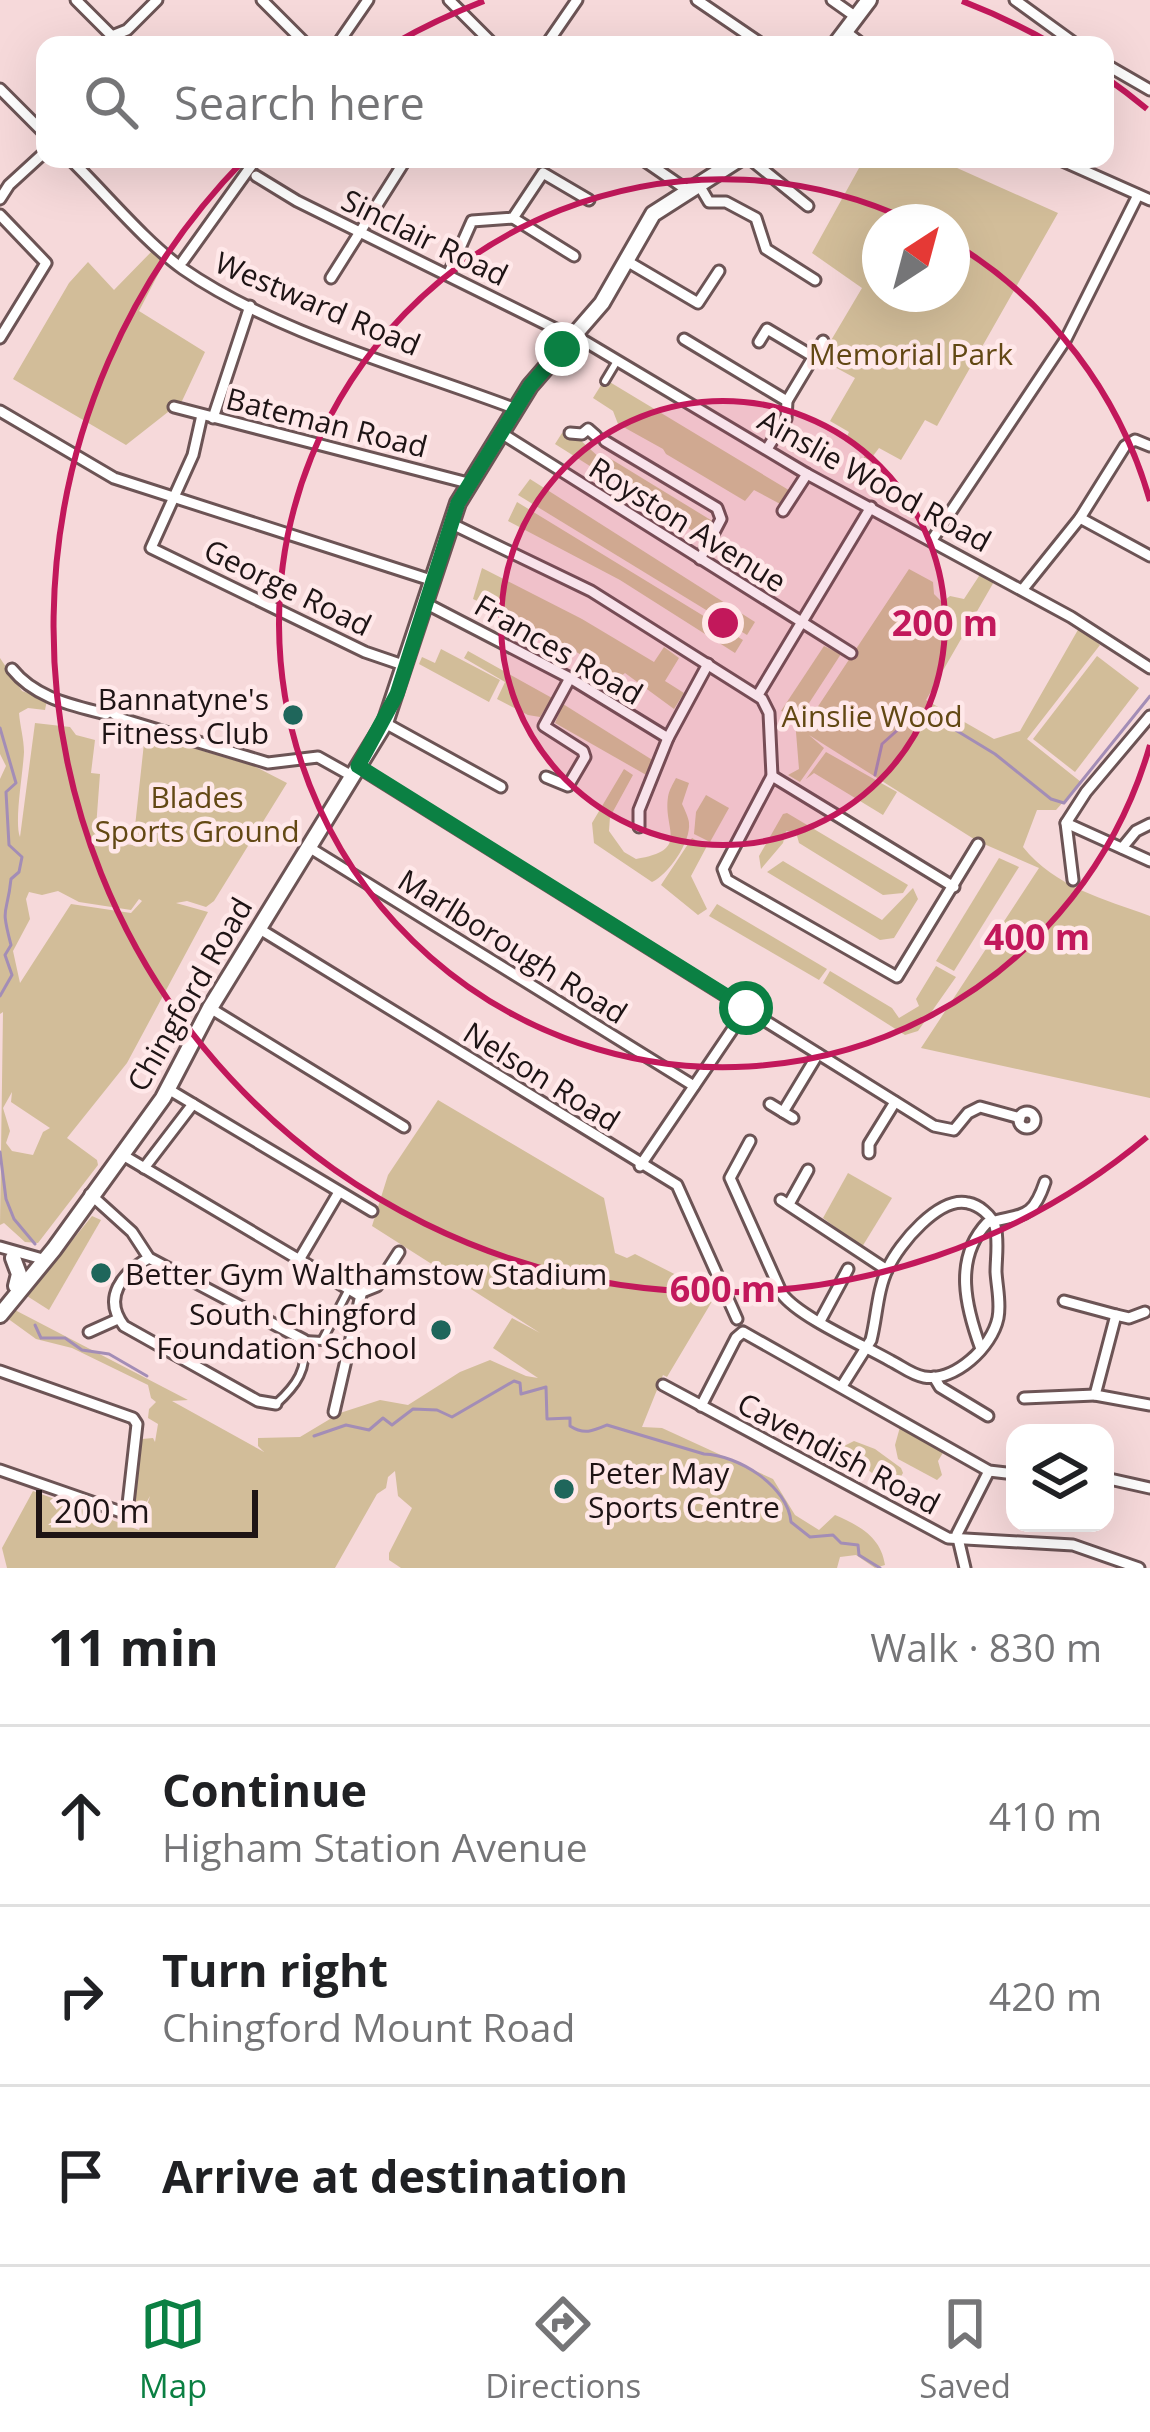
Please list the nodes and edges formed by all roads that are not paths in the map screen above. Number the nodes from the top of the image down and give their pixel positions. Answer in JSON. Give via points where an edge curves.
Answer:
{"nodes":[{"id":1,"x":76,"y":0,"type":"edge"},
{"id":2,"x":157,"y":0,"type":"edge"},
{"id":3,"x":262,"y":0,"type":"edge"},
{"id":4,"x":368,"y":0,"type":"edge"},
{"id":5,"x":449,"y":0,"type":"edge"},
{"id":6,"x":561,"y":0,"type":"edge"},
{"id":7,"x":697,"y":0,"type":"edge"},
{"id":8,"x":832,"y":0,"type":"edge"},
{"id":9,"x":869,"y":0,"type":"edge"},
{"id":10,"x":1015,"y":0,"type":"edge"},
{"id":11,"x":574,"y":4,"type":"edge"},
{"id":12,"x":856,"y":17,"type":"junction"},
{"id":13,"x":845,"y":31,"type":"junction"},
{"id":14,"x":112,"y":36,"type":"joint"},
{"id":15,"x":298,"y":36,"type":"edge"},
{"id":16,"x":343,"y":36,"type":"edge"},
{"id":17,"x":482,"y":36,"type":"edge"},
{"id":18,"x":551,"y":36,"type":"edge"},
{"id":19,"x":750,"y":36,"type":"edge"},
{"id":20,"x":841,"y":36,"type":"edge"},
{"id":21,"x":851,"y":36,"type":"edge"},
{"id":22,"x":1065,"y":36,"type":"edge"},
{"id":23,"x":1114,"y":69,"type":"edge"},
{"id":24,"x":0,"y":89,"type":"edge"},
{"id":25,"x":1150,"y":90,"type":"edge"},
{"id":26,"x":36,"y":125,"type":"edge"},
{"id":27,"x":36,"y":158,"type":"edge"},
{"id":28,"x":79,"y":168,"type":"edge"},
{"id":29,"x":246,"y":168,"type":"edge"},
{"id":30,"x":253,"y":168,"type":"edge"},
{"id":31,"x":400,"y":168,"type":"edge"},
{"id":32,"x":659,"y":168,"type":"edge"},
{"id":33,"x":724,"y":168,"type":"edge"},
{"id":34,"x":761,"y":168,"type":"edge"},
{"id":35,"x":1078,"y":168,"type":"edge"},
{"id":36,"x":252,"y":173,"type":"junction"},
{"id":37,"x":4,"y":181,"type":"edge"},
{"id":38,"x":693,"y":187,"type":"junction"},
{"id":39,"x":1138,"y":195,"type":"junction"},
{"id":40,"x":0,"y":199,"type":"edge"},
{"id":41,"x":589,"y":200,"type":"dead end"},
{"id":42,"x":1150,"y":200,"type":"edge"},
{"id":43,"x":808,"y":206,"type":"dead end"},
{"id":44,"x":0,"y":215,"type":"edge"},
{"id":45,"x":513,"y":218,"type":"junction"},
{"id":46,"x":358,"y":232,"type":"junction"},
{"id":47,"x":574,"y":256,"type":"dead end"},
{"id":48,"x":625,"y":260,"type":"junction"},
{"id":49,"x":183,"y":261,"type":"dead end"},
{"id":50,"x":719,"y":271,"type":"dead end"},
{"id":51,"x":448,"y":275,"type":"junction"},
{"id":52,"x":331,"y":278,"type":"dead end"},
{"id":53,"x":814,"y":280,"type":"dead end"},
{"id":54,"x":250,"y":306,"type":"junction"},
{"id":55,"x":5,"y":317,"type":"edge"},
{"id":56,"x":575,"y":337,"type":"junction"},
{"id":57,"x":0,"y":338,"type":"edge"},
{"id":58,"x":684,"y":339,"type":"dead end"},
{"id":59,"x":823,"y":341,"type":"dead end"},
{"id":60,"x":759,"y":342,"type":"dead end"},
{"id":61,"x":814,"y":357,"type":"junction"},
{"id":62,"x":617,"y":361,"type":"junction"},
{"id":63,"x":604,"y":381,"type":"dead end"},
{"id":64,"x":787,"y":401,"type":"junction"},
{"id":65,"x":174,"y":407,"type":"dead end"},
{"id":66,"x":516,"y":409,"type":"junction"},
{"id":67,"x":0,"y":411,"type":"edge"},
{"id":68,"x":588,"y":416,"type":"dead end"},
{"id":69,"x":207,"y":417,"type":"junction"},
{"id":70,"x":501,"y":433,"type":"junction"},
{"id":71,"x":570,"y":433,"type":"dead end"},
{"id":72,"x":596,"y":435,"type":"junction"},
{"id":73,"x":1150,"y":446,"type":"edge"},
{"id":74,"x":766,"y":449,"type":"junction"},
{"id":75,"x":807,"y":474,"type":"junction"},
{"id":76,"x":468,"y":483,"type":"junction"},
{"id":77,"x":172,"y":499,"type":"junction"},
{"id":78,"x":871,"y":507,"type":"junction"},
{"id":79,"x":783,"y":511,"type":"dead end"},
{"id":80,"x":1080,"y":518,"type":"junction"},
{"id":81,"x":452,"y":524,"type":"junction"},
{"id":82,"x":932,"y":539,"type":"junction"},
{"id":83,"x":1150,"y":556,"type":"edge"},
{"id":84,"x":700,"y":560,"type":"junction"},
{"id":85,"x":434,"y":581,"type":"junction"},
{"id":86,"x":1023,"y":589,"type":"junction"},
{"id":87,"x":427,"y":604,"type":"junction"},
{"id":88,"x":803,"y":624,"type":"junction"},
{"id":89,"x":851,"y":652,"type":"dead end"},
{"id":90,"x":708,"y":664,"type":"junction"},
{"id":91,"x":406,"y":666,"type":"junction"},
{"id":92,"x":1150,"y":668,"type":"edge"},
{"id":93,"x":12,"y":669,"type":"dead end"},
{"id":94,"x":570,"y":678,"type":"junction"},
{"id":95,"x":758,"y":695,"type":"junction"},
{"id":96,"x":1150,"y":716,"type":"edge"},
{"id":97,"x":385,"y":723,"type":"junction"},
{"id":98,"x":668,"y":738,"type":"junction"},
{"id":99,"x":355,"y":771,"type":"junction"},
{"id":100,"x":772,"y":776,"type":"junction"},
{"id":101,"x":546,"y":777,"type":"dead end"},
{"id":102,"x":501,"y":787,"type":"dead end"},
{"id":103,"x":1066,"y":823,"type":"junction"},
{"id":104,"x":1150,"y":824,"type":"edge"},
{"id":105,"x":639,"y":827,"type":"dead end"},
{"id":106,"x":978,"y":844,"type":"dead end"},
{"id":107,"x":307,"y":846,"type":"junction"},
{"id":108,"x":1122,"y":848,"type":"junction"},
{"id":109,"x":1150,"y":860,"type":"edge"},
{"id":110,"x":1073,"y":880,"type":"dead end"},
{"id":111,"x":954,"y":886,"type":"junction"},
{"id":112,"x":258,"y":928,"type":"junction"},
{"id":113,"x":210,"y":1008,"type":"junction"},
{"id":114,"x":746,"y":1008,"type":"junction"},
{"id":115,"x":818,"y":1054,"type":"junction"},
{"id":116,"x":694,"y":1086,"type":"junction"},
{"id":117,"x":168,"y":1089,"type":"junction"},
{"id":118,"x":895,"y":1102,"type":"junction"},
{"id":119,"x":193,"y":1104,"type":"junction"},
{"id":120,"x":770,"y":1104,"type":"dead end"},
{"id":121,"x":1020,"y":1118,"type":"dead end"},
{"id":122,"x":404,"y":1127,"type":"dead end"},
{"id":123,"x":750,"y":1141,"type":"dead end"},
{"id":124,"x":869,"y":1153,"type":"dead end"},
{"id":125,"x":121,"y":1154,"type":"junction"},
{"id":126,"x":640,"y":1166,"type":"junction"},
{"id":127,"x":143,"y":1168,"type":"junction"},
{"id":128,"x":808,"y":1170,"type":"dead end"},
{"id":129,"x":1046,"y":1182,"type":"dead end"},
{"id":130,"x":340,"y":1192,"type":"junction"},
{"id":131,"x":90,"y":1194,"type":"junction"},
{"id":132,"x":372,"y":1211,"type":"dead end"},
{"id":133,"x":992,"y":1221,"type":"junction"},
{"id":134,"x":4,"y":1251,"type":"edge"},
{"id":135,"x":399,"y":1252,"type":"dead end"},
{"id":136,"x":149,"y":1258,"type":"junction"},
{"id":137,"x":299,"y":1261,"type":"junction"},
{"id":138,"x":39,"y":1263,"type":"junction"},
{"id":139,"x":848,"y":1269,"type":"dead end"},
{"id":140,"x":887,"y":1270,"type":"junction"},
{"id":141,"x":16,"y":1286,"type":"junction"},
{"id":142,"x":356,"y":1293,"type":"junction"},
{"id":143,"x":1150,"y":1294,"type":"edge"},
{"id":144,"x":1064,"y":1301,"type":"dead end"},
{"id":145,"x":0,"y":1312,"type":"edge"},
{"id":146,"x":1148,"y":1315,"type":"edge"},
{"id":147,"x":1116,"y":1316,"type":"junction"},
{"id":148,"x":118,"y":1319,"type":"junction"},
{"id":149,"x":737,"y":1319,"type":"dead end"},
{"id":150,"x":820,"y":1321,"type":"junction"},
{"id":151,"x":89,"y":1332,"type":"dead end"},
{"id":152,"x":304,"y":1340,"type":"junction"},
{"id":153,"x":867,"y":1347,"type":"junction"},
{"id":154,"x":981,"y":1349,"type":"junction"},
{"id":155,"x":0,"y":1372,"type":"edge"},
{"id":156,"x":934,"y":1377,"type":"junction"},
{"id":157,"x":663,"y":1385,"type":"dead end"},
{"id":158,"x":842,"y":1386,"type":"junction"},
{"id":159,"x":1095,"y":1395,"type":"junction"},
{"id":160,"x":1024,"y":1398,"type":"dead end"},
{"id":161,"x":276,"y":1404,"type":"joint"},
{"id":162,"x":1150,"y":1405,"type":"edge"},
{"id":163,"x":701,"y":1406,"type":"junction"},
{"id":164,"x":334,"y":1412,"type":"dead end"},
{"id":165,"x":988,"y":1415,"type":"dead end"},
{"id":166,"x":0,"y":1470,"type":"edge"},
{"id":167,"x":988,"y":1471,"type":"junction"},
{"id":168,"x":1006,"y":1473,"type":"edge"},
{"id":169,"x":1114,"y":1480,"type":"edge"},
{"id":170,"x":1150,"y":1488,"type":"edge"},
{"id":171,"x":956,"y":1540,"type":"junction"},
{"id":172,"x":965,"y":1568,"type":"edge"},
{"id":173,"x":1139,"y":1568,"type":"edge"}],
"edges":[{"from":1,"to":14,"type":"street"},
{"from":2,"to":14,"type":"street"},
{"from":3,"to":15,"type":"street"},
{"from":4,"to":16,"type":"street"},
{"from":5,"to":17,"type":"street"},
{"from":6,"to":11,"type":"street"},
{"from":7,"to":19,"type":"street"},
{"from":8,"to":12,"type":"street"},
{"from":9,"to":12,"type":"main road"},
{"from":10,"to":22,"type":"street"},
{"from":11,"to":18,"type":"street"},
{"from":12,"to":13,"type":"main road"},
{"from":13,"to":20,"type":"main road"},
{"from":13,"to":21,"type":"street"},
{"from":23,"to":25,"type":"street"},
{"from":24,"to":26,"type":"street"},
{"from":27,"to":37,"type":"street"},
{"from":28,"to":54,"type":"street","name":"Westward Road","via":[[179,266]]},
{"from":29,"to":36,"type":"street","name":"Sinclair Road"},
{"from":30,"to":36,"type":"street"},
{"from":31,"to":46,"type":"street"},
{"from":32,"to":38,"type":"street"},
{"from":33,"to":38,"type":"main road","name":"Chingford Road"},
{"from":34,"to":43,"type":"street"},
{"from":35,"to":39,"type":"street"},
{"from":36,"to":46,"type":"street","name":"Sinclair Road"},
{"from":36,"to":49,"type":"street"},
{"from":37,"to":40,"type":"street"},
{"from":38,"to":48,"type":"main road","name":"Chingford Road","via":[[653,214]]},
{"from":38,"to":53,"type":"street","via":[[709,202],[756,218],[766,248]]},
{"from":39,"to":42,"type":"street"},
{"from":39,"to":82,"type":"street","via":[[1066,339]]},
{"from":41,"to":45,"type":"street","via":[[543,173]]},
{"from":44,"to":55,"type":"street","via":[[46,263]]},
{"from":45,"to":47,"type":"street"},
{"from":45,"to":51,"type":"street","via":[[472,221]]},
{"from":46,"to":51,"type":"street","name":"Sinclair Road"},
{"from":46,"to":52,"type":"street"},
{"from":48,"to":50,"type":"street","via":[[698,303]]},
{"from":48,"to":56,"type":"main road","name":"Chingford Road"},
{"from":51,"to":56,"type":"street","name":"Sinclair Road"},
{"from":54,"to":66,"type":"street","name":"Westward Road"},
{"from":54,"to":69,"type":"street"},
{"from":55,"to":57,"type":"street"},
{"from":56,"to":62,"type":"street","name":"Ainslie Wood Road"},
{"from":56,"to":66,"type":"main road","name":"Chingford Road"},
{"from":58,"to":64,"type":"street"},
{"from":59,"to":61,"type":"street"},
{"from":60,"to":61,"type":"street","via":[[771,324]]},
{"from":61,"to":64,"type":"street"},
{"from":62,"to":63,"type":"street"},
{"from":62,"to":74,"type":"street","name":"Ainslie Wood Road"},
{"from":64,"to":74,"type":"street","via":[[786,419]]},
{"from":65,"to":69,"type":"street","name":"Bateman Road"},
{"from":66,"to":70,"type":"main road","name":"Chingford Road"},
{"from":67,"to":77,"type":"street","via":[[89,467]]},
{"from":68,"to":72,"type":"street"},
{"from":69,"to":76,"type":"street","name":"Bateman Road"},
{"from":69,"to":77,"type":"street"},
{"from":70,"to":76,"type":"main road","name":"Chingford Road"},
{"from":70,"to":84,"type":"street","name":"Royston Avenue"},
{"from":71,"to":72,"type":"street"},
{"from":72,"to":84,"type":"street","via":[[717,508],[721,519]]},
{"from":73,"to":80,"type":"street","via":[[1125,446]]},
{"from":74,"to":75,"type":"street","name":"Ainslie Wood Road"},
{"from":75,"to":78,"type":"street","name":"Ainslie Wood Road"},
{"from":75,"to":79,"type":"street"},
{"from":76,"to":81,"type":"main road","name":"Chingford Road"},
{"from":77,"to":85,"type":"street"},
{"from":77,"to":91,"type":"street","name":"George Road","via":[[151,548]]},
{"from":78,"to":82,"type":"street","name":"Ainslie Wood Road"},
{"from":78,"to":88,"type":"street"},
{"from":80,"to":83,"type":"street"},
{"from":80,"to":86,"type":"street"},
{"from":81,"to":85,"type":"main road","name":"Chingford Road"},
{"from":81,"to":90,"type":"street","via":[[591,591]]},
{"from":82,"to":86,"type":"street","name":"Ainslie Wood Road"},
{"from":84,"to":88,"type":"street","name":"Royston Avenue"},
{"from":85,"to":87,"type":"main road","name":"Chingford Road"},
{"from":86,"to":92,"type":"street","name":"Ainslie Wood Road"},
{"from":87,"to":91,"type":"main road","name":"Chingford Road"},
{"from":87,"to":94,"type":"street","name":"Frances Road"},
{"from":88,"to":89,"type":"street","name":"Royston Avenue"},
{"from":88,"to":95,"type":"street"},
{"from":90,"to":95,"type":"street"},
{"from":90,"to":98,"type":"street"},
{"from":91,"to":97,"type":"main road","name":"Chingford Road"},
{"from":93,"to":99,"type":"street","via":[[32,690],[82,708],[268,763],[318,758]]},
{"from":94,"to":98,"type":"street","name":"Frances Road"},
{"from":94,"to":101,"type":"street","via":[[544,726],[585,757],[568,786]]},
{"from":95,"to":100,"type":"street","via":[[769,713]]},
{"from":96,"to":103,"type":"street"},
{"from":97,"to":99,"type":"main road","name":"Chingford Road"},
{"from":97,"to":102,"type":"street"},
{"from":98,"to":105,"type":"street"},
{"from":99,"to":107,"type":"main road","name":"Chingford Road"},
{"from":99,"to":114,"type":"street"},
{"from":100,"to":111,"type":"street"},
{"from":100,"to":111,"type":"street","via":[[724,878],[897,976]]},
{"from":103,"to":108,"type":"street"},
{"from":103,"to":110,"type":"street"},
{"from":104,"to":108,"type":"street"},
{"from":106,"to":111,"type":"street"},
{"from":107,"to":112,"type":"main road","name":"Chingford Road"},
{"from":107,"to":116,"type":"street","name":"Marlborough Road"},
{"from":108,"to":109,"type":"street"},
{"from":112,"to":113,"type":"main road","name":"Chingford Road"},
{"from":112,"to":126,"type":"street","name":"Nelson Road"},
{"from":113,"to":117,"type":"main road","name":"Chingford Road"},
{"from":113,"to":122,"type":"street"},
{"from":114,"to":115,"type":"street"},
{"from":114,"to":116,"type":"street"},
{"from":115,"to":118,"type":"street"},
{"from":115,"to":120,"type":"street","via":[[788,1115]]},
{"from":116,"to":126,"type":"street"},
{"from":117,"to":119,"type":"street"},
{"from":117,"to":125,"type":"main road","name":"Chingford Road"},
{"from":118,"to":121,"type":"street","via":[[954,1130],[980,1107]]},
{"from":118,"to":124,"type":"street"},
{"from":119,"to":127,"type":"street"},
{"from":119,"to":130,"type":"street"},
{"from":123,"to":150,"type":"street","via":[[731,1182],[782,1294]]},
{"from":125,"to":127,"type":"street"},
{"from":125,"to":131,"type":"main road","name":"Chingford Road"},
{"from":126,"to":149,"type":"street","name":"Nelson Road","via":[[679,1187]]},
{"from":127,"to":137,"type":"street"},
{"from":128,"to":140,"type":"street","via":[[785,1202]]},
{"from":129,"to":133,"type":"street","via":[[1037,1208]]},
{"from":130,"to":132,"type":"street"},
{"from":130,"to":137,"type":"street"},
{"from":131,"to":136,"type":"street"},
{"from":131,"to":138,"type":"main road","name":"Chingford Road"},
{"from":133,"to":140,"type":"street","via":[[974,1204],[941,1205]]},
{"from":133,"to":154,"type":"street","via":[[999,1306]]},
{"from":133,"to":154,"type":"street","via":[[965,1267]]},
{"from":134,"to":138,"type":"street"},
{"from":134,"to":138,"type":"street"},
{"from":134,"to":141,"type":"main road","via":[[19,1274]]},
{"from":135,"to":142,"type":"street","via":[[377,1286]]},
{"from":136,"to":148,"type":"street","via":[[116,1290]]},
{"from":136,"to":152,"type":"street"},
{"from":137,"to":142,"type":"street"},
{"from":138,"to":141,"type":"main road","name":"Chingford Road"},
{"from":138,"to":145,"type":"main road","name":"Chingford Road"},
{"from":139,"to":150,"type":"street"},
{"from":140,"to":153,"type":"street"},
{"from":141,"to":145,"type":"main road","name":"Chingford Road"},
{"from":142,"to":152,"type":"street","via":[[322,1341]]},
{"from":142,"to":164,"type":"street"},
{"from":143,"to":146,"type":"street"},
{"from":144,"to":147,"type":"street"},
{"from":146,"to":147,"type":"street"},
{"from":147,"to":159,"type":"street"},
{"from":148,"to":151,"type":"street"},
{"from":148,"to":161,"type":"street","via":[[201,1371]]},
{"from":150,"to":153,"type":"street"},
{"from":152,"to":161,"type":"street","via":[[298,1380]]},
{"from":153,"to":156,"type":"street"},
{"from":153,"to":158,"type":"street"},
{"from":154,"to":156,"type":"street"},
{"from":155,"to":166,"type":"street","via":[[136,1421],[128,1504],[116,1512]]},
{"from":156,"to":165,"type":"street"},
{"from":157,"to":163,"type":"street","name":"Cavendish Road"},
{"from":158,"to":163,"type":"street","via":[[742,1332]]},
{"from":158,"to":167,"type":"street"},
{"from":159,"to":160,"type":"street"},
{"from":159,"to":162,"type":"street"},
{"from":163,"to":171,"type":"street","name":"Cavendish Road"},
{"from":167,"to":168,"type":"street"},
{"from":167,"to":171,"type":"street"},
{"from":169,"to":170,"type":"street"},
{"from":171,"to":172,"type":"street"},
{"from":171,"to":173,"type":"street","name":"Cavendish Road","via":[[1073,1545]]}]}
